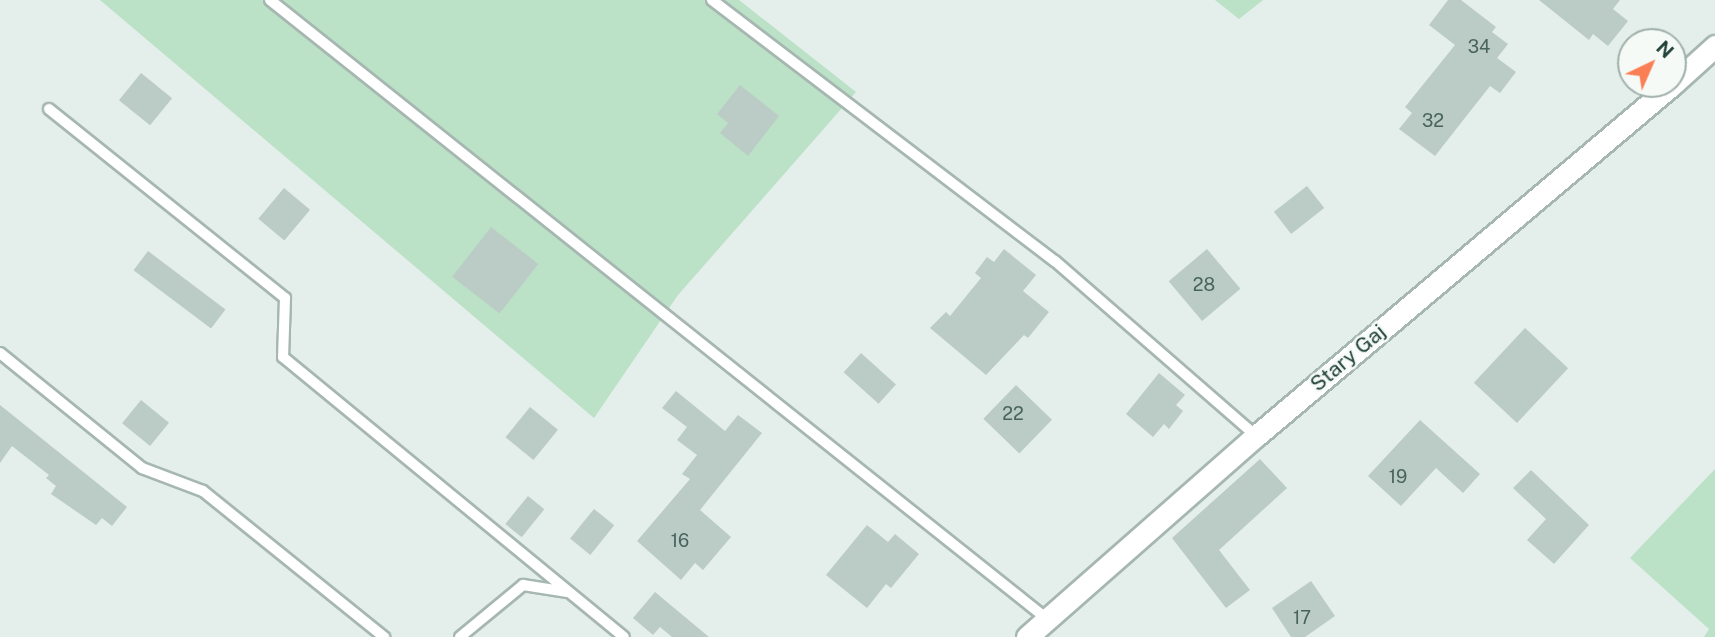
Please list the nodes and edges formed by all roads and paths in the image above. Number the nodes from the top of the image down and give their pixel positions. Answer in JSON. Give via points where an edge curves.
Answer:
{"nodes":[{"id":1,"x":270,"y":0,"type":"edge"},
{"id":2,"x":712,"y":0,"type":"edge"},
{"id":3,"x":1715,"y":46,"type":"edge"},
{"id":4,"x":1687,"y":71,"type":"edge"},
{"id":5,"x":1656,"y":98,"type":"edge"},
{"id":6,"x":49,"y":109,"type":"dead end"},
{"id":7,"x":0,"y":354,"type":"edge"},
{"id":8,"x":1256,"y":436,"type":"junction"},
{"id":9,"x":569,"y":592,"type":"junction"},
{"id":10,"x":1047,"y":619,"type":"junction"},
{"id":11,"x":384,"y":637,"type":"edge"},
{"id":12,"x":460,"y":637,"type":"edge"},
{"id":13,"x":624,"y":637,"type":"edge"},
{"id":14,"x":1027,"y":637,"type":"edge"}],
"edges":[{"from":1,"to":10,"type":"lane"},
{"from":2,"to":8,"type":"lane","via":[[1055,261]]},
{"from":3,"to":4,"type":"street","name":"Stary Gaj"},
{"from":5,"to":8,"type":"street","name":"Stary Gaj"},
{"from":6,"to":9,"type":"lane","via":[[285,298],[283,356]]},
{"from":7,"to":11,"type":"lane","via":[[142,468],[203,491]]},
{"from":8,"to":10,"type":"street","name":"Stary Gaj"},
{"from":9,"to":12,"type":"lane","via":[[523,585]]},
{"from":9,"to":13,"type":"lane"},
{"from":10,"to":14,"type":"street","name":"Stary Gaj"}]}
